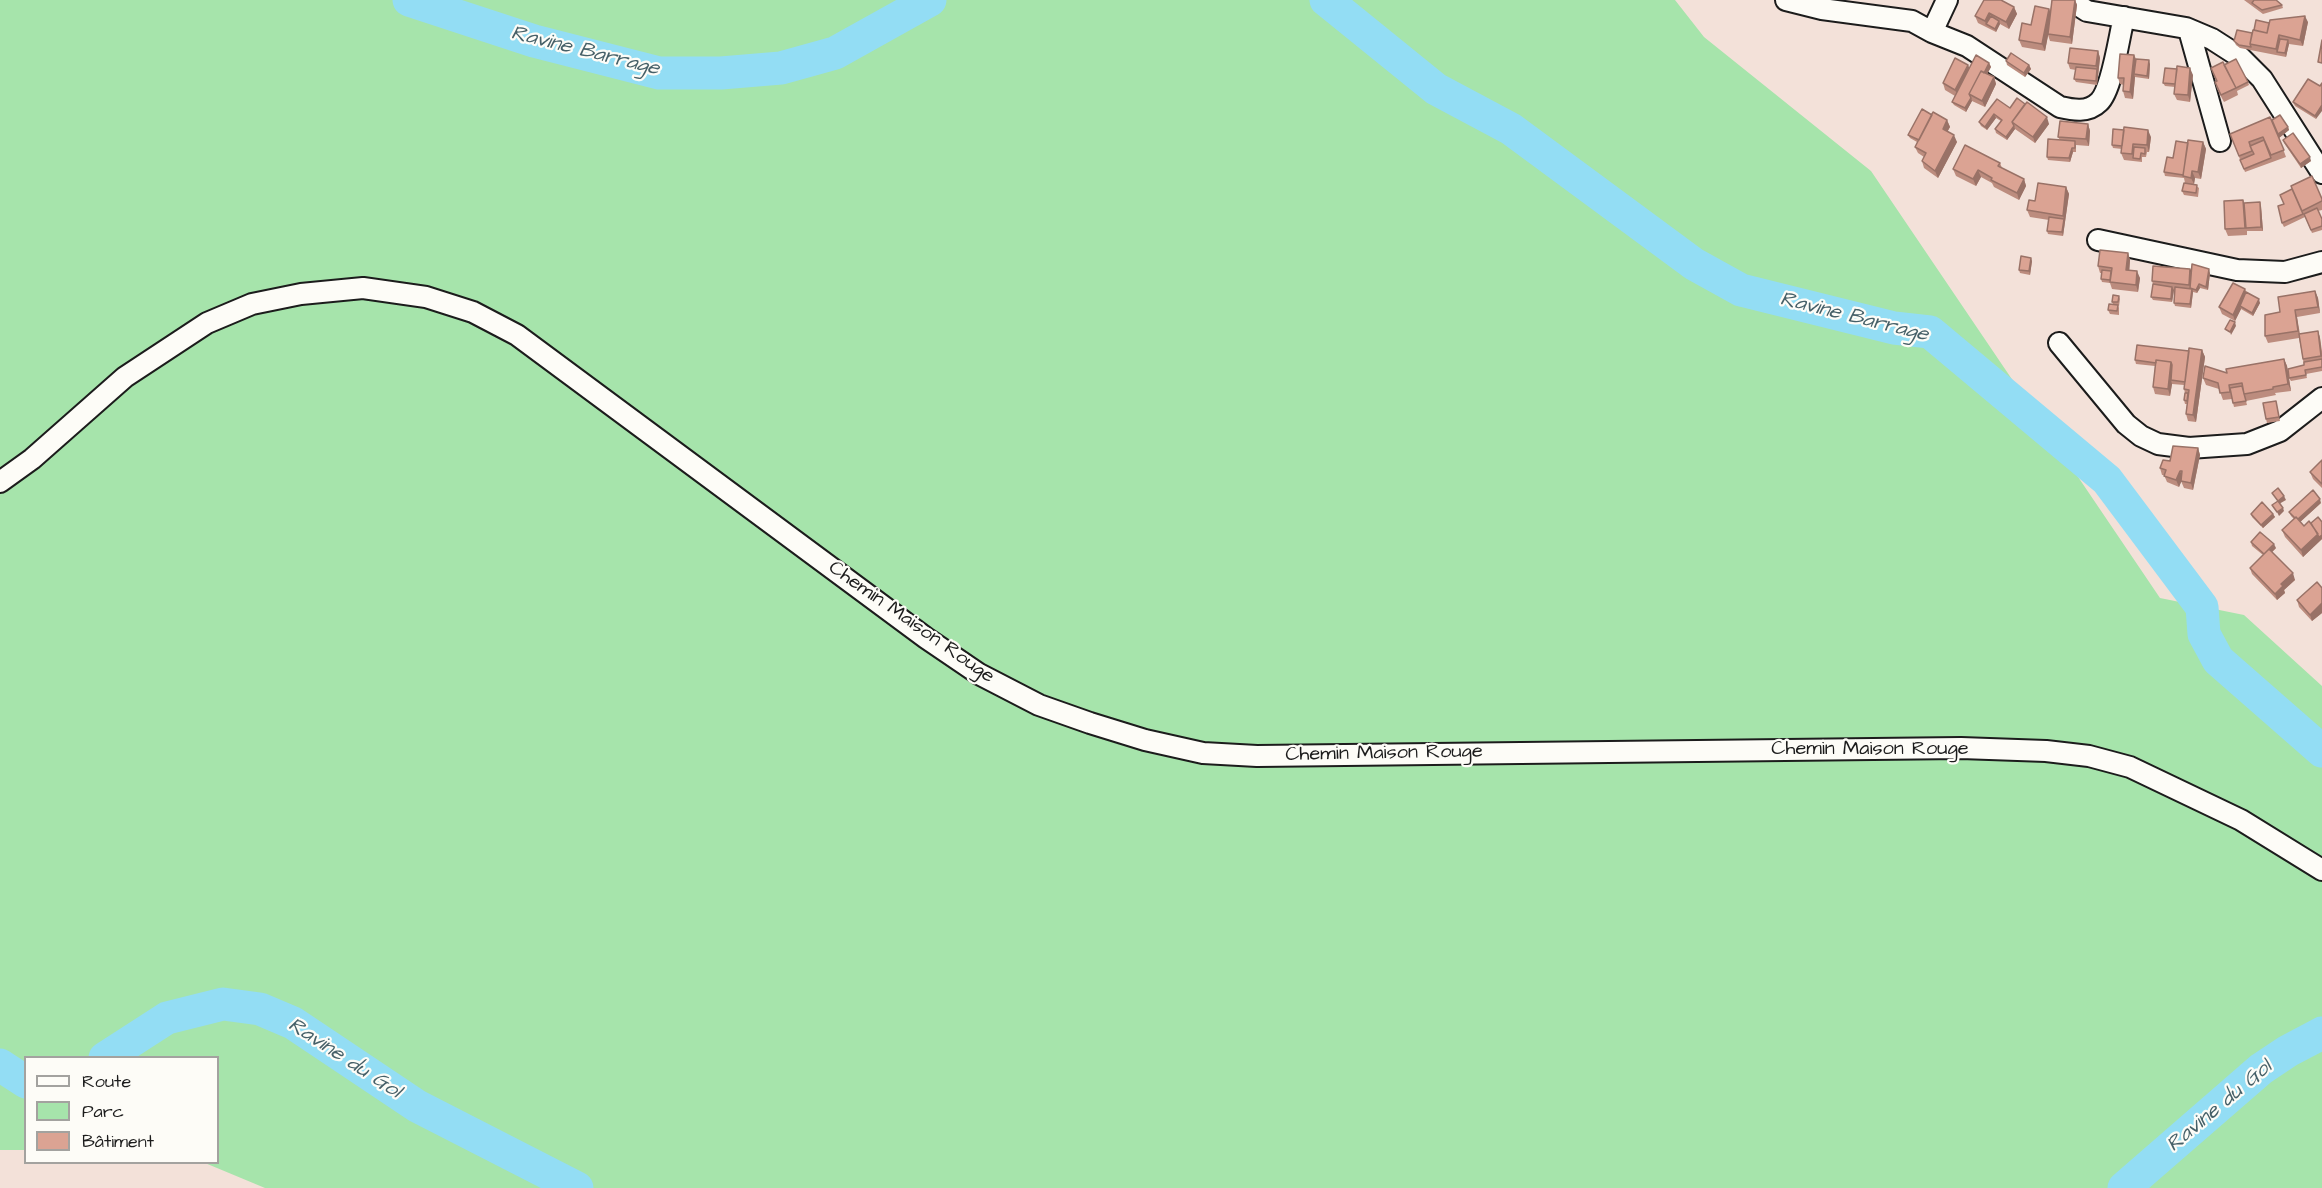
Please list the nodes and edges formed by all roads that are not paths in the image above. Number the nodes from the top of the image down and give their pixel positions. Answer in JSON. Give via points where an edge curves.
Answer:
{"nodes":[{"id":1,"x":1786,"y":0,"type":"edge"},
{"id":2,"x":1947,"y":0,"type":"edge"},
{"id":3,"x":2070,"y":0,"type":"edge"},
{"id":4,"x":2124,"y":17,"type":"junction"},
{"id":5,"x":2189,"y":30,"type":"junction"},
{"id":6,"x":1932,"y":32,"type":"junction"},
{"id":7,"x":2220,"y":141,"type":"dead end"},
{"id":8,"x":2322,"y":173,"type":"edge"},
{"id":9,"x":2098,"y":240,"type":"dead end"},
{"id":10,"x":2322,"y":262,"type":"edge"},
{"id":11,"x":2059,"y":343,"type":"dead end"},
{"id":12,"x":2322,"y":398,"type":"edge"},
{"id":13,"x":0,"y":482,"type":"edge"},
{"id":14,"x":2322,"y":870,"type":"edge"}],
"edges":[{"from":1,"to":6,"type":"street","via":[[1912,21]]},
{"from":2,"to":6,"type":"street"},
{"from":3,"to":4,"type":"street","via":[[2087,10]]},
{"from":4,"to":5,"type":"street"},
{"from":4,"to":6,"type":"street","via":[[2108,89],[2100,102],[2076,111],[2060,107],[1967,46]]},
{"from":5,"to":7,"type":"street"},
{"from":5,"to":8,"type":"street","via":[[2240,57],[2262,79]]},
{"from":9,"to":10,"type":"street","via":[[2237,270],[2285,272]]},
{"from":11,"to":12,"type":"street","via":[[2126,424],[2158,444],[2189,448],[2247,444],[2280,430]]},
{"from":13,"to":14,"type":"street","name":"Chemin Maison Rouge","via":[[125,377],[207,323],[252,304],[301,294],[363,288],[426,297],[472,312],[517,336],[979,674],[1039,705],[1145,740],[1203,753],[1257,756],[1962,748],[2046,751],[2130,766],[2241,819]]}]}
